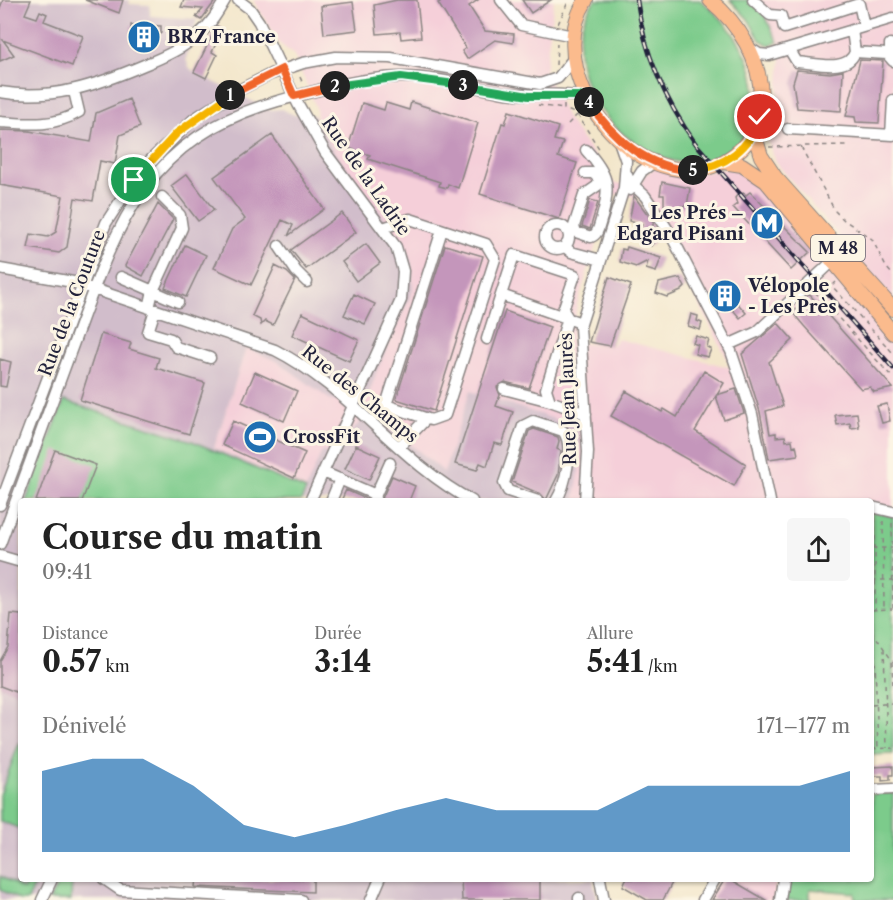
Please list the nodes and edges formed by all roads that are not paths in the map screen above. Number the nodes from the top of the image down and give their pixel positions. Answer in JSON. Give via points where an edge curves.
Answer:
{"nodes":[{"id":1,"x":225,"y":0,"type":"edge"},
{"id":2,"x":238,"y":0,"type":"edge"},
{"id":3,"x":501,"y":0,"type":"edge"},
{"id":4,"x":586,"y":0,"type":"edge"},
{"id":5,"x":710,"y":0,"type":"edge"},
{"id":6,"x":753,"y":0,"type":"edge"},
{"id":7,"x":893,"y":18,"type":"edge"},
{"id":8,"x":864,"y":26,"type":"junction"},
{"id":9,"x":852,"y":30,"type":"junction"},
{"id":10,"x":573,"y":36,"type":"junction"},
{"id":11,"x":748,"y":47,"type":"junction"},
{"id":12,"x":789,"y":49,"type":"junction"},
{"id":13,"x":855,"y":52,"type":"junction"},
{"id":14,"x":892,"y":54,"type":"edge"},
{"id":15,"x":769,"y":55,"type":"junction"},
{"id":16,"x":573,"y":59,"type":"junction"},
{"id":17,"x":282,"y":69,"type":"junction"},
{"id":18,"x":758,"y":74,"type":"junction"},
{"id":19,"x":74,"y":91,"type":"junction"},
{"id":20,"x":0,"y":92,"type":"edge"},
{"id":21,"x":586,"y":98,"type":"junction"},
{"id":22,"x":296,"y":100,"type":"junction"},
{"id":23,"x":893,"y":100,"type":"edge"},
{"id":24,"x":0,"y":122,"type":"edge"},
{"id":25,"x":809,"y":123,"type":"dead end"},
{"id":26,"x":788,"y":129,"type":"dead end"},
{"id":27,"x":843,"y":132,"type":"junction"},
{"id":28,"x":754,"y":134,"type":"junction"},
{"id":29,"x":892,"y":135,"type":"edge"},
{"id":30,"x":618,"y":138,"type":"junction"},
{"id":31,"x":586,"y":150,"type":"dead end"},
{"id":32,"x":656,"y":161,"type":"junction"},
{"id":33,"x":723,"y":162,"type":"junction"},
{"id":34,"x":585,"y":173,"type":"dead end"},
{"id":35,"x":626,"y":173,"type":"junction"},
{"id":36,"x":632,"y":185,"type":"junction"},
{"id":37,"x":162,"y":197,"type":"dead end"},
{"id":38,"x":383,"y":228,"type":"junction"},
{"id":39,"x":612,"y":228,"type":"junction"},
{"id":40,"x":442,"y":230,"type":"junction"},
{"id":41,"x":279,"y":246,"type":"dead end"},
{"id":42,"x":565,"y":247,"type":"dead end"},
{"id":43,"x":601,"y":260,"type":"junction"},
{"id":44,"x":834,"y":260,"type":"junction"},
{"id":45,"x":0,"y":269,"type":"edge"},
{"id":46,"x":121,"y":277,"type":"dead end"},
{"id":47,"x":307,"y":282,"type":"dead end"},
{"id":48,"x":81,"y":285,"type":"junction"},
{"id":49,"x":93,"y":290,"type":"junction"},
{"id":50,"x":153,"y":291,"type":"junction"},
{"id":51,"x":501,"y":295,"type":"junction"},
{"id":52,"x":568,"y":298,"type":"junction"},
{"id":53,"x":178,"y":302,"type":"dead end"},
{"id":54,"x":152,"y":309,"type":"junction"},
{"id":55,"x":893,"y":309,"type":"edge"},
{"id":56,"x":568,"y":318,"type":"junction"},
{"id":57,"x":582,"y":318,"type":"junction"},
{"id":58,"x":893,"y":333,"type":"edge"},
{"id":59,"x":487,"y":339,"type":"dead end"},
{"id":60,"x":728,"y":345,"type":"junction"},
{"id":61,"x":210,"y":358,"type":"dead end"},
{"id":62,"x":504,"y":389,"type":"dead end"},
{"id":63,"x":550,"y":401,"type":"junction"},
{"id":64,"x":352,"y":405,"type":"junction"},
{"id":65,"x":585,"y":414,"type":"junction"},
{"id":66,"x":426,"y":419,"type":"junction"},
{"id":67,"x":400,"y":446,"type":"junction"},
{"id":68,"x":390,"y":463,"type":"dead end"},
{"id":69,"x":323,"y":472,"type":"junction"},
{"id":70,"x":340,"y":479,"type":"junction"},
{"id":71,"x":311,"y":498,"type":"edge"},
{"id":72,"x":332,"y":498,"type":"edge"},
{"id":73,"x":375,"y":498,"type":"edge"},
{"id":74,"x":467,"y":498,"type":"edge"},
{"id":75,"x":522,"y":498,"type":"edge"},
{"id":76,"x":557,"y":498,"type":"edge"},
{"id":77,"x":585,"y":498,"type":"edge"},
{"id":78,"x":769,"y":498,"type":"edge"},
{"id":79,"x":0,"y":505,"type":"edge"},
{"id":80,"x":874,"y":507,"type":"edge"},
{"id":81,"x":893,"y":512,"type":"edge"},
{"id":82,"x":0,"y":544,"type":"edge"},
{"id":83,"x":0,"y":556,"type":"edge"},
{"id":84,"x":18,"y":561,"type":"edge"},
{"id":85,"x":893,"y":789,"type":"edge"},
{"id":86,"x":874,"y":790,"type":"edge"},
{"id":87,"x":51,"y":882,"type":"edge"},
{"id":88,"x":108,"y":882,"type":"edge"},
{"id":89,"x":379,"y":882,"type":"edge"},
{"id":90,"x":601,"y":882,"type":"edge"},
{"id":91,"x":713,"y":882,"type":"edge"},
{"id":92,"x":783,"y":882,"type":"edge"},
{"id":93,"x":42,"y":900,"type":"edge"},
{"id":94,"x":301,"y":900,"type":"edge"},
{"id":95,"x":371,"y":900,"type":"edge"},
{"id":96,"x":604,"y":900,"type":"edge"},
{"id":97,"x":703,"y":900,"type":"edge"},
{"id":98,"x":780,"y":900,"type":"edge"}],
"edges":[{"from":1,"to":19,"type":"street","via":[[205,29],[181,47],[116,77]]},
{"from":2,"to":17,"type":"street","name":"Rue de la Ladrie","via":[[257,17]]},
{"from":3,"to":10,"type":"street","via":[[521,25]]},
{"from":4,"to":10,"type":"main road"},
{"from":5,"to":11,"type":"main road"},
{"from":6,"to":8,"type":"street","via":[[764,12],[781,16],[784,28],[859,4]]},
{"from":7,"to":8,"type":"street"},
{"from":8,"to":9,"type":"street"},
{"from":9,"to":12,"type":"street"},
{"from":9,"to":13,"type":"street"},
{"from":10,"to":16,"type":"main road"},
{"from":11,"to":15,"type":"street"},
{"from":11,"to":18,"type":"main road"},
{"from":12,"to":13,"type":"street","via":[[798,62],[842,64],[852,60]]},
{"from":12,"to":15,"type":"street"},
{"from":13,"to":14,"type":"street"},
{"from":15,"to":18,"type":"street"},
{"from":16,"to":17,"type":"street","name":"Rue de la Couture","via":[[558,78],[540,84],[372,56],[318,60]]},
{"from":16,"to":21,"type":"main road"},
{"from":17,"to":22,"type":"street","name":"Rue de la Ladrie"},
{"from":17,"to":48,"type":"street","name":"Rue de la Couture","via":[[205,111],[148,162],[110,215]]},
{"from":18,"to":28,"type":"main road","via":[[761,104]]},
{"from":19,"to":20,"type":"street","via":[[33,95]]},
{"from":19,"to":24,"type":"street","via":[[79,112],[71,117],[44,125]]},
{"from":21,"to":22,"type":"street","name":"Rue de la Couture","via":[[518,95],[401,77],[356,82]]},
{"from":21,"to":30,"type":"main road"},
{"from":22,"to":38,"type":"street","name":"Rue de la Ladrie","via":[[325,152]]},
{"from":22,"to":49,"type":"street","name":"Rue de la Couture","via":[[228,119],[167,160],[126,213]]},
{"from":23,"to":29,"type":"street"},
{"from":25,"to":27,"type":"street","via":[[831,124]]},
{"from":26,"to":27,"type":"street"},
{"from":27,"to":29,"type":"street"},
{"from":28,"to":33,"type":"main road"},
{"from":28,"to":55,"type":"main road","number":"M 48","via":[[761,156],[775,177]]},
{"from":30,"to":32,"type":"main road"},
{"from":30,"to":35,"type":"street","name":"Rue Jean Jaurès"},
{"from":31,"to":34,"type":"street","via":[[605,176],[609,191],[596,235],[591,237],[576,232],[574,226],[584,195],[600,180],[594,173]]},
{"from":32,"to":33,"type":"main road","via":[[690,170]]},
{"from":32,"to":36,"type":"street","name":"Rue Jean Jaurès"},
{"from":33,"to":44,"type":"main road","number":"M 48","via":[[742,165],[762,178]]},
{"from":35,"to":36,"type":"street"},
{"from":35,"to":39,"type":"street","name":"Rue Jean Jaurès"},
{"from":36,"to":39,"type":"street","name":"Rue Jean Jaurès"},
{"from":36,"to":60,"type":"street","via":[[645,196],[670,233]]},
{"from":37,"to":50,"type":"street","via":[[180,215],[182,228]]},
{"from":38,"to":40,"type":"street","via":[[410,219]]},
{"from":38,"to":64,"type":"street","name":"Rue de la Ladrie","via":[[402,262],[403,294]]},
{"from":39,"to":43,"type":"street","name":"Rue Jean Jaurès"},
{"from":40,"to":66,"type":"street","via":[[386,405]]},
{"from":40,"to":66,"type":"street","via":[[486,244],[495,259],[445,415]]},
{"from":41,"to":47,"type":"street"},
{"from":42,"to":43,"type":"street"},
{"from":43,"to":57,"type":"street","name":"Rue Jean Jaurès"},
{"from":44,"to":58,"type":"main road","number":"M 48"},
{"from":44,"to":60,"type":"street","via":[[757,332]]},
{"from":45,"to":48,"type":"street","name":"Rue des Champs"},
{"from":46,"to":50,"type":"street"},
{"from":48,"to":49,"type":"street","name":"Rue des Champs"},
{"from":48,"to":79,"type":"street","name":"Rue de la Couture"},
{"from":49,"to":54,"type":"street","name":"Rue des Champs"},
{"from":49,"to":82,"type":"street","name":"Rue de la Couture"},
{"from":50,"to":53,"type":"street"},
{"from":50,"to":54,"type":"street"},
{"from":51,"to":52,"type":"street","via":[[514,255],[575,275]]},
{"from":51,"to":56,"type":"street"},
{"from":51,"to":59,"type":"street"},
{"from":52,"to":56,"type":"street","via":[[563,310]]},
{"from":52,"to":57,"type":"street","via":[[568,308]]},
{"from":54,"to":61,"type":"street","via":[[148,332],[171,339],[176,347]]},
{"from":54,"to":64,"type":"street","name":"Rue des Champs","via":[[275,350]]},
{"from":56,"to":57,"type":"street"},
{"from":56,"to":63,"type":"street","via":[[546,389]]},
{"from":57,"to":65,"type":"street","name":"Rue Jean Jaurès"},
{"from":60,"to":78,"type":"street","via":[[752,414]]},
{"from":62,"to":63,"type":"street"},
{"from":63,"to":65,"type":"street"},
{"from":64,"to":67,"type":"street","name":"Rue des Champs"},
{"from":64,"to":69,"type":"street","name":"Rue de la Ladrie"},
{"from":65,"to":77,"type":"street","name":"Rue Jean Jaurès"},
{"from":66,"to":67,"type":"street"},
{"from":67,"to":74,"type":"street","name":"Rue des Champs"},
{"from":68,"to":73,"type":"street"},
{"from":69,"to":70,"type":"street"},
{"from":69,"to":71,"type":"street","name":"Rue de la Ladrie"},
{"from":70,"to":72,"type":"street"},
{"from":70,"to":73,"type":"street"},
{"from":75,"to":76,"type":"street","via":[[508,491],[504,483],[523,426],[533,421],[567,435],[568,466]]},
{"from":80,"to":81,"type":"street"},
{"from":83,"to":84,"type":"street"},
{"from":85,"to":86,"type":"street"},
{"from":87,"to":93,"type":"street"},
{"from":88,"to":94,"type":"street","via":[[120,890]]},
{"from":89,"to":95,"type":"street"},
{"from":90,"to":96,"type":"street"},
{"from":91,"to":97,"type":"street"},
{"from":92,"to":98,"type":"street"}]}
